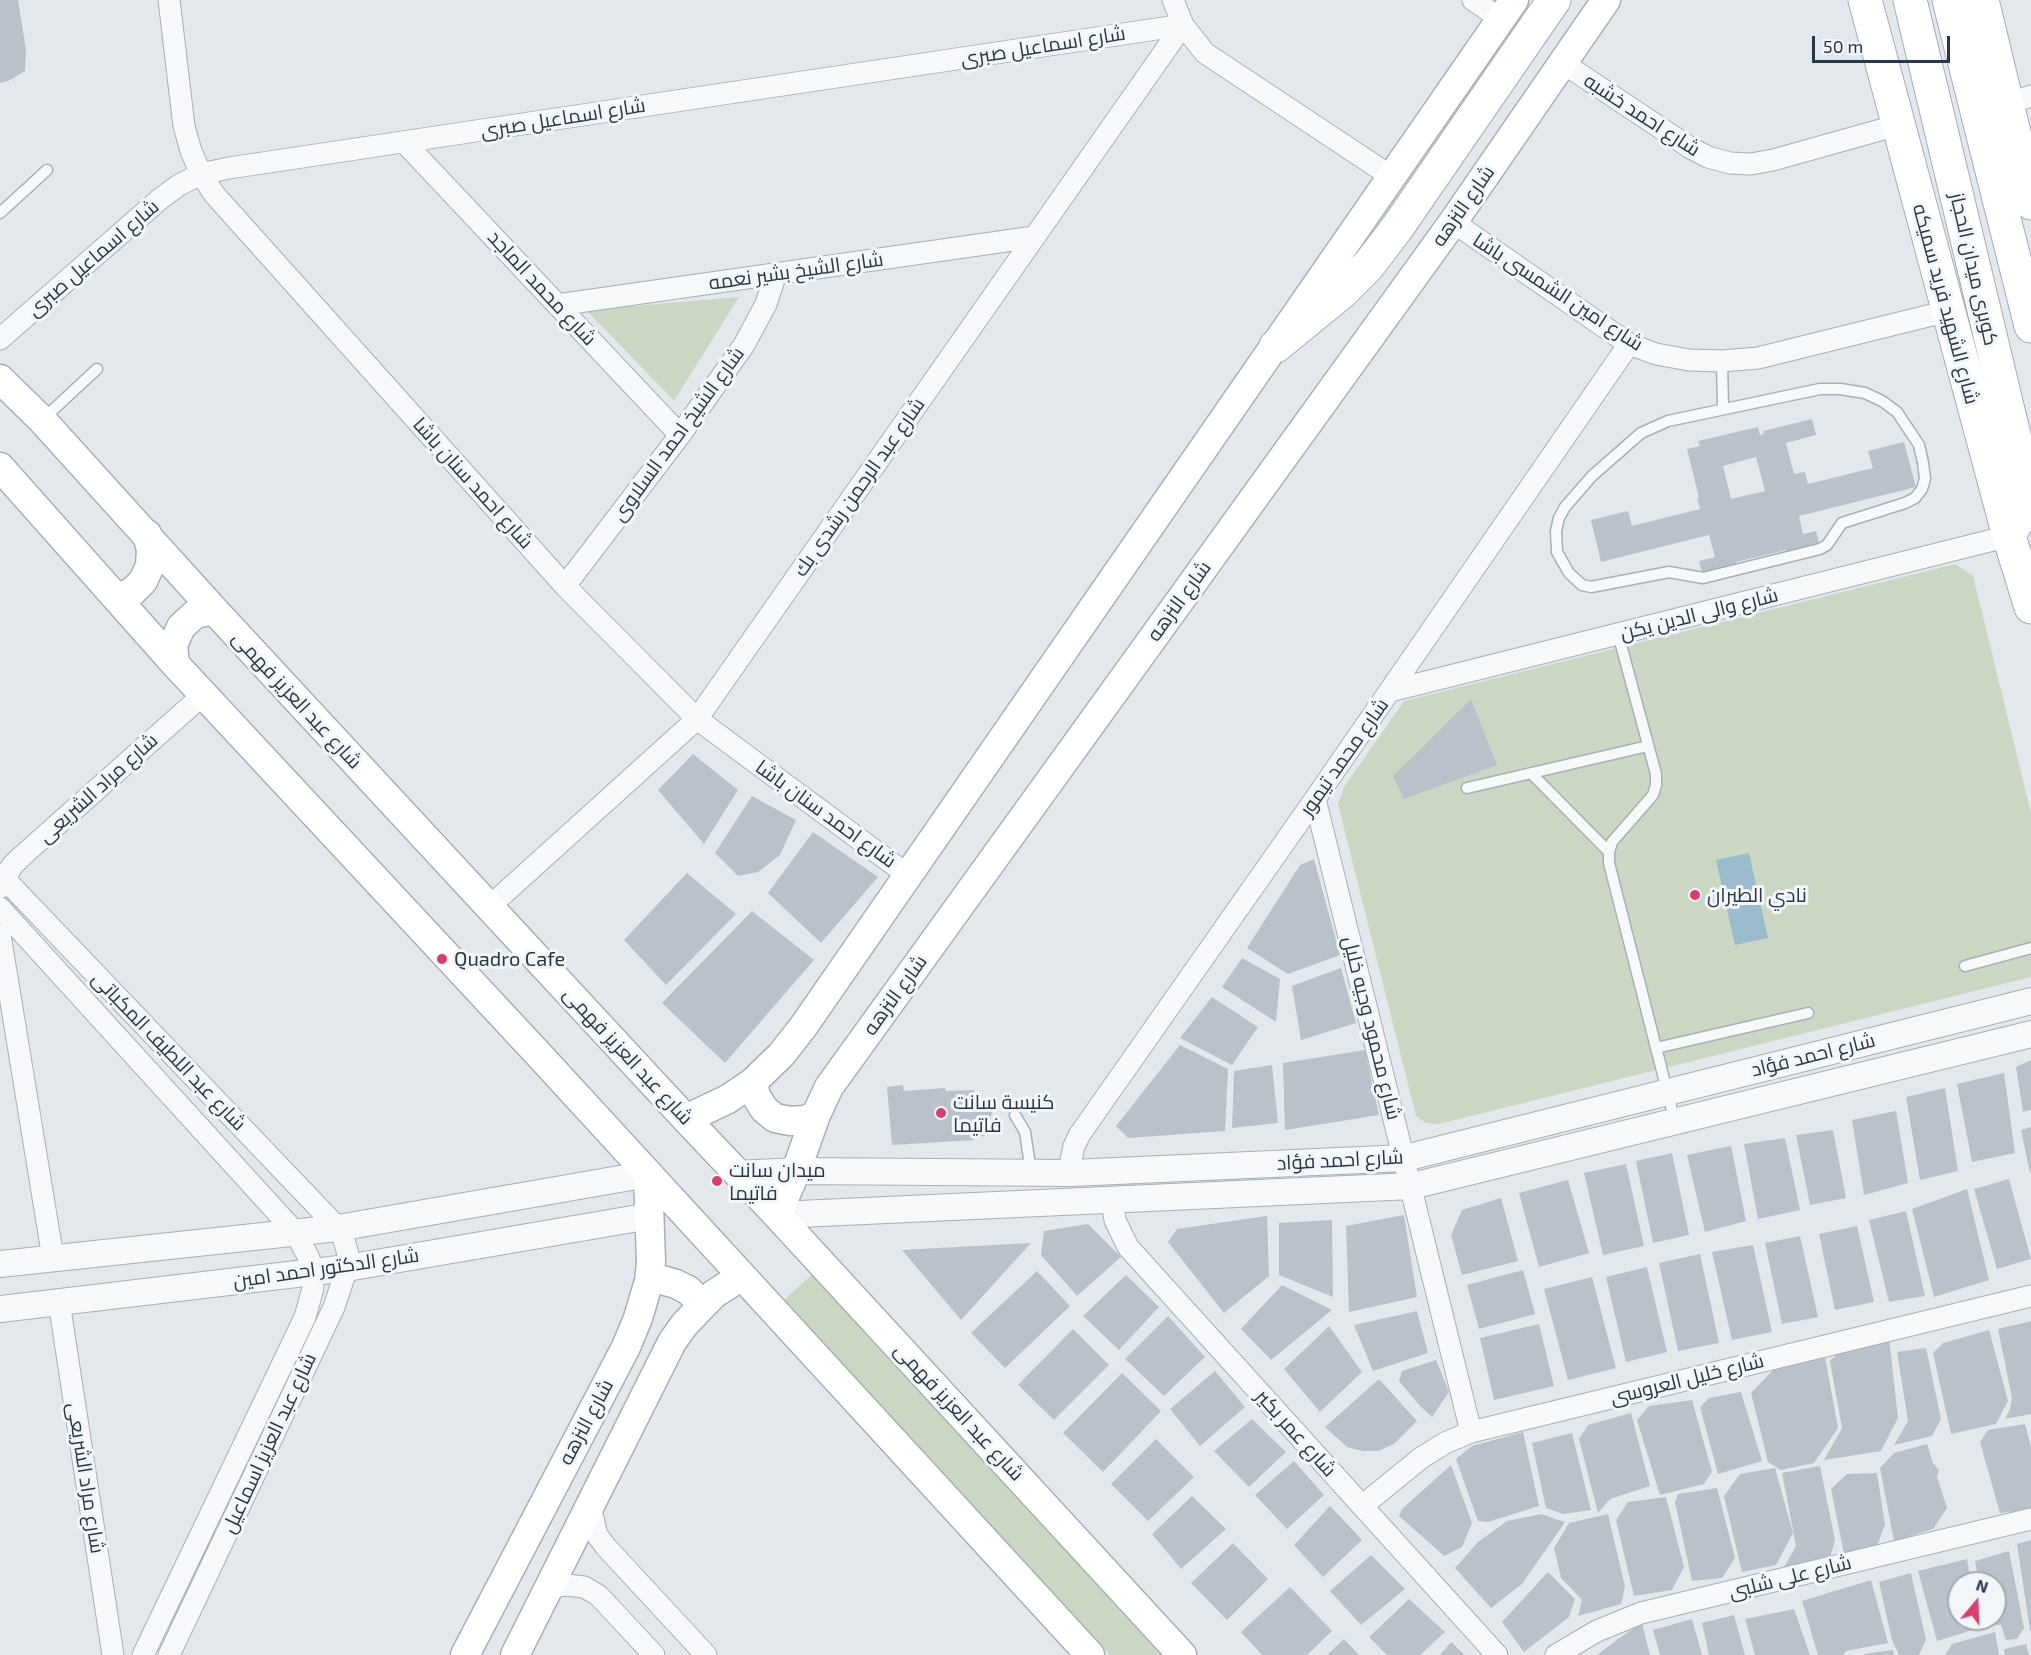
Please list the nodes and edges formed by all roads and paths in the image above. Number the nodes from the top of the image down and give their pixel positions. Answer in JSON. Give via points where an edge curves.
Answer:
{"nodes":[{"id":1,"x":169,"y":0,"type":"edge"},
{"id":2,"x":1173,"y":0,"type":"edge"},
{"id":3,"x":1473,"y":0,"type":"edge"},
{"id":4,"x":1554,"y":0,"type":"edge"},
{"id":5,"x":1606,"y":0,"type":"edge"},
{"id":6,"x":1865,"y":0,"type":"edge"},
{"id":7,"x":1910,"y":0,"type":"edge"},
{"id":8,"x":1949,"y":0,"type":"edge"},
{"id":9,"x":1982,"y":0,"type":"edge"},
{"id":10,"x":1508,"y":9,"type":"edge"},
{"id":11,"x":1183,"y":25,"type":"junction"},
{"id":12,"x":1563,"y":63,"type":"junction"},
{"id":13,"x":2020,"y":112,"type":"edge"},
{"id":14,"x":1898,"y":125,"type":"junction"},
{"id":15,"x":404,"y":142,"type":"junction"},
{"id":16,"x":47,"y":170,"type":"dead end"},
{"id":17,"x":201,"y":174,"type":"junction"},
{"id":18,"x":1392,"y":177,"type":"junction"},
{"id":19,"x":2031,"y":203,"type":"edge"},
{"id":20,"x":0,"y":213,"type":"edge"},
{"id":21,"x":1453,"y":222,"type":"junction"},
{"id":22,"x":1034,"y":237,"type":"junction"},
{"id":23,"x":776,"y":274,"type":"junction"},
{"id":24,"x":557,"y":305,"type":"junction"},
{"id":25,"x":1948,"y":311,"type":"junction"},
{"id":26,"x":2031,"y":326,"type":"edge"},
{"id":27,"x":0,"y":339,"type":"edge"},
{"id":28,"x":1629,"y":344,"type":"junction"},
{"id":29,"x":1276,"y":346,"type":"junction"},
{"id":30,"x":1722,"y":361,"type":"junction"},
{"id":31,"x":97,"y":369,"type":"dead end"},
{"id":32,"x":0,"y":379,"type":"edge"},
{"id":33,"x":1723,"y":409,"type":"junction"},
{"id":34,"x":42,"y":420,"type":"junction"},
{"id":35,"x":680,"y":435,"type":"junction"},
{"id":36,"x":0,"y":467,"type":"edge"},
{"id":37,"x":147,"y":534,"type":"junction"},
{"id":38,"x":2009,"y":536,"type":"junction"},
{"id":39,"x":565,"y":586,"type":"junction"},
{"id":40,"x":117,"y":598,"type":"junction"},
{"id":41,"x":2031,"y":607,"type":"edge"},
{"id":42,"x":214,"y":610,"type":"junction"},
{"id":43,"x":1618,"y":634,"type":"junction"},
{"id":44,"x":175,"y":664,"type":"junction"},
{"id":45,"x":1390,"y":691,"type":"junction"},
{"id":46,"x":204,"y":694,"type":"junction"},
{"id":47,"x":697,"y":719,"type":"junction"},
{"id":48,"x":1648,"y":746,"type":"junction"},
{"id":49,"x":1531,"y":773,"type":"junction"},
{"id":50,"x":1467,"y":788,"type":"dead end"},
{"id":51,"x":1315,"y":799,"type":"junction"},
{"id":52,"x":1609,"y":852,"type":"junction"},
{"id":53,"x":909,"y":876,"type":"junction"},
{"id":54,"x":1,"y":880,"type":"edge"},
{"id":55,"x":489,"y":907,"type":"junction"},
{"id":56,"x":0,"y":908,"type":"edge"},
{"id":57,"x":0,"y":935,"type":"edge"},
{"id":58,"x":2031,"y":948,"type":"edge"},
{"id":59,"x":1965,"y":966,"type":"dead end"},
{"id":60,"x":2031,"y":1001,"type":"edge"},
{"id":61,"x":1808,"y":1013,"type":"dead end"},
{"id":62,"x":2031,"y":1034,"type":"edge"},
{"id":63,"x":1656,"y":1048,"type":"junction"},
{"id":64,"x":753,"y":1082,"type":"junction"},
{"id":65,"x":1668,"y":1092,"type":"junction"},
{"id":66,"x":816,"y":1115,"type":"junction"},
{"id":67,"x":1015,"y":1115,"type":"dead end"},
{"id":68,"x":686,"y":1119,"type":"junction"},
{"id":69,"x":1675,"y":1122,"type":"junction"},
{"id":70,"x":1405,"y":1158,"type":"junction"},
{"id":71,"x":796,"y":1171,"type":"junction"},
{"id":72,"x":1031,"y":1172,"type":"junction"},
{"id":73,"x":1072,"y":1173,"type":"junction"},
{"id":74,"x":648,"y":1174,"type":"junction"},
{"id":75,"x":738,"y":1174,"type":"junction"},
{"id":76,"x":1412,"y":1186,"type":"junction"},
{"id":77,"x":1112,"y":1201,"type":"junction"},
{"id":78,"x":777,"y":1215,"type":"junction"},
{"id":79,"x":650,"y":1216,"type":"junction"},
{"id":80,"x":338,"y":1228,"type":"junction"},
{"id":81,"x":295,"y":1232,"type":"junction"},
{"id":82,"x":53,"y":1258,"type":"junction"},
{"id":83,"x":0,"y":1264,"type":"edge"},
{"id":84,"x":347,"y":1268,"type":"junction"},
{"id":85,"x":312,"y":1272,"type":"junction"},
{"id":86,"x":742,"y":1276,"type":"junction"},
{"id":87,"x":649,"y":1281,"type":"junction"},
{"id":88,"x":2031,"y":1296,"type":"edge"},
{"id":89,"x":59,"y":1302,"type":"junction"},
{"id":90,"x":702,"y":1305,"type":"junction"},
{"id":91,"x":0,"y":1309,"type":"edge"},
{"id":92,"x":1471,"y":1432,"type":"junction"},
{"id":93,"x":590,"y":1506,"type":"junction"},
{"id":94,"x":1362,"y":1506,"type":"junction"},
{"id":95,"x":2031,"y":1519,"type":"edge"},
{"id":96,"x":549,"y":1587,"type":"junction"},
{"id":97,"x":1156,"y":1642,"type":"edge"},
{"id":98,"x":112,"y":1655,"type":"edge"},
{"id":99,"x":143,"y":1655,"type":"edge"},
{"id":100,"x":169,"y":1655,"type":"edge"},
{"id":101,"x":465,"y":1655,"type":"edge"},
{"id":102,"x":515,"y":1655,"type":"edge"},
{"id":103,"x":654,"y":1655,"type":"edge"},
{"id":104,"x":706,"y":1655,"type":"edge"},
{"id":105,"x":1090,"y":1655,"type":"edge"},
{"id":106,"x":1182,"y":1655,"type":"edge"},
{"id":107,"x":1497,"y":1655,"type":"edge"},
{"id":108,"x":1556,"y":1655,"type":"edge"}],
"edges":[{"from":1,"to":17,"type":"street","name":"شارع احمد سنان باشا","via":[[184,126]]},
{"from":2,"to":11,"type":"street"},
{"from":3,"to":10,"type":"street"},
{"from":4,"to":29,"type":"main road","via":[[1368,266]]},
{"from":5,"to":12,"type":"main road","name":"شارع النزهه"},
{"from":6,"to":14,"type":"main road","name":"شارع الشهيد فريد سميكه"},
{"from":7,"to":38,"type":"main road","name":"كوبرى ميدان الحجاز","via":[[2023,473],[2024,495]]},
{"from":8,"to":26,"type":"main road","name":"كوبرى ميدان الحجاز"},
{"from":9,"to":13,"type":"main road"},
{"from":10,"to":18,"type":"main road"},
{"from":11,"to":15,"type":"street","name":"شارع اسماعيل صبرى"},
{"from":11,"to":18,"type":"street","via":[[1205,53]]},
{"from":11,"to":22,"type":"street","name":"شارع عبد الرحمن رشدى بك"},
{"from":12,"to":14,"type":"street","name":"شارع احمد خشبه","via":[[1689,147],[1730,163],[1773,160]]},
{"from":12,"to":21,"type":"main road","name":"شارع النزهه"},
{"from":13,"to":19,"type":"main road"},
{"from":14,"to":25,"type":"main road","name":"شارع الشهيد فريد سميكه"},
{"from":15,"to":17,"type":"street","name":"شارع اسماعيل صبرى"},
{"from":15,"to":24,"type":"street","name":"شارع محمد الماجد"},
{"from":16,"to":20,"type":"lane"},
{"from":17,"to":27,"type":"street","name":"شارع اسماعيل صبرى","via":[[160,200]]},
{"from":17,"to":39,"type":"street","name":"شارع احمد سنان باشا","via":[[214,194]]},
{"from":18,"to":29,"type":"main road"},
{"from":21,"to":28,"type":"street","name":"شارع امين الشمسى باشا"},
{"from":21,"to":66,"type":"main road","name":"شارع النزهه","via":[[829,1087]]},
{"from":22,"to":23,"type":"street","name":"شارع الشيخ بشير نعمه"},
{"from":22,"to":47,"type":"street","name":"شارع عبد الرحمن رشدى بك"},
{"from":23,"to":24,"type":"street","name":"شارع الشيخ بشير نعمه"},
{"from":23,"to":35,"type":"street","name":"شارع الشيخ احمد السلاوى","via":[[766,304],[744,345]]},
{"from":24,"to":35,"type":"street","name":"شارع محمد الماجد"},
{"from":25,"to":30,"type":"street","name":"شارع امين الشمسى باشا","via":[[1758,358]]},
{"from":25,"to":38,"type":"main road","name":"شارع الشهيد فريد سميكه"},
{"from":28,"to":30,"type":"street","name":"شارع امين الشمسى باشا","via":[[1656,354]]},
{"from":28,"to":45,"type":"street","name":"شارع محمد تيمور"},
{"from":29,"to":53,"type":"main road"},
{"from":30,"to":33,"type":"lane"},
{"from":31,"to":34,"type":"lane"},
{"from":32,"to":34,"type":"main road","name":"شارع عبد العزيز فهمى"},
{"from":33,"to":33,"type":"lane","via":[[1820,389],[1865,393],[1897,412],[1907,425],[1923,463],[1922,489],[1915,498],[1842,523],[1820,549],[1703,578],[1669,572],[1592,587],[1575,580],[1557,552],[1556,531],[1562,512],[1575,495],[1652,426]]},
{"from":34,"to":37,"type":"main road","name":"شارع عبد العزيز فهمى"},
{"from":35,"to":39,"type":"street","name":"شارع الشيخ احمد السلاوى"},
{"from":36,"to":40,"type":"main road"},
{"from":37,"to":40,"type":"main road","via":[[150,566],[143,581],[132,592]]},
{"from":37,"to":42,"type":"main road","name":"شارع عبد العزيز فهمى"},
{"from":38,"to":41,"type":"main road","name":"شارع الشهيد فريد سميكه"},
{"from":38,"to":43,"type":"street","name":"شارع والى الدين يكن"},
{"from":39,"to":47,"type":"street","name":"شارع احمد سنان باشا"},
{"from":40,"to":44,"type":"main road"},
{"from":42,"to":44,"type":"main road","via":[[195,614],[181,627],[173,645]]},
{"from":42,"to":55,"type":"main road","name":"شارع عبد العزيز فهمى"},
{"from":43,"to":45,"type":"street","name":"شارع والى الدين يكن"},
{"from":43,"to":48,"type":"lane"},
{"from":44,"to":46,"type":"main road"},
{"from":45,"to":51,"type":"street","name":"شارع محمد تيمور"},
{"from":46,"to":54,"type":"street","name":"شارع مراد الشريعى","via":[[22,856]]},
{"from":46,"to":74,"type":"main road"},
{"from":47,"to":53,"type":"street","name":"شارع احمد سنان باشا"},
{"from":47,"to":55,"type":"street","name":"شارع عبد الرحمن رشدى بك"},
{"from":48,"to":49,"type":"lane"},
{"from":48,"to":52,"type":"lane","via":[[1656,774],[1653,795],[1617,833]]},
{"from":49,"to":50,"type":"lane"},
{"from":49,"to":52,"type":"lane"},
{"from":51,"to":70,"type":"street","name":"شارع محمود وجيه خليل"},
{"from":51,"to":73,"type":"street","name":"شارع محمد تيمور","via":[[1080,1134],[1071,1160]]},
{"from":52,"to":63,"type":"lane"},
{"from":53,"to":64,"type":"main road","via":[[803,1027]]},
{"from":54,"to":80,"type":"street","name":"شارع عبد اللطيف المكباتى"},
{"from":55,"to":68,"type":"main road","name":"شارع عبد العزيز فهمى"},
{"from":56,"to":81,"type":"street","name":"شارع عبد اللطيف المكباتى"},
{"from":57,"to":82,"type":"street"},
{"from":58,"to":59,"type":"lane"},
{"from":60,"to":65,"type":"street","name":"شارع احمد فؤاد"},
{"from":61,"to":63,"type":"lane"},
{"from":62,"to":69,"type":"street","name":"شارع احمد فؤاد"},
{"from":63,"to":65,"type":"lane"},
{"from":64,"to":66,"type":"main road","via":[[764,1109],[776,1118],[790,1122]]},
{"from":64,"to":68,"type":"main road"},
{"from":65,"to":69,"type":"lane"},
{"from":65,"to":70,"type":"street","name":"شارع احمد فؤاد"},
{"from":66,"to":71,"type":"main road","name":"شارع النزهه"},
{"from":67,"to":72,"type":"lane","via":[[1025,1132]]},
{"from":68,"to":75,"type":"main road","name":"شارع عبد العزيز فهمى"},
{"from":69,"to":76,"type":"street","name":"شارع احمد فؤاد"},
{"from":70,"to":73,"type":"street","name":"شارع احمد فؤاد"},
{"from":70,"to":76,"type":"street","name":"شارع محمود وجيه خليل"},
{"from":71,"to":72,"type":"street","name":"شارع احمد فؤاد"},
{"from":71,"to":75,"type":"street","name":"شارع احمد فؤاد"},
{"from":71,"to":78,"type":"main road","name":"شارع النزهه"},
{"from":72,"to":73,"type":"street","name":"شارع احمد فؤاد"},
{"from":74,"to":79,"type":"main road","name":"شارع النزهه"},
{"from":74,"to":80,"type":"street","name":"شارع الدكتور احمد امين"},
{"from":74,"to":86,"type":"main road"},
{"from":75,"to":78,"type":"main road","name":"شارع عبد العزيز فهمى"},
{"from":76,"to":77,"type":"street","name":"شارع احمد فؤاد"},
{"from":76,"to":92,"type":"street","name":"شارع محمود وجيه خليل"},
{"from":77,"to":78,"type":"street","name":"شارع احمد فؤاد"},
{"from":77,"to":94,"type":"street","name":"شارع عمر بكير","via":[[1115,1220],[1128,1247]]},
{"from":78,"to":97,"type":"main road","name":"شارع عبد العزيز فهمى"},
{"from":79,"to":84,"type":"street","name":"شارع الدكتور احمد امين"},
{"from":79,"to":87,"type":"main road","name":"شارع النزهه"},
{"from":80,"to":81,"type":"street","name":"شارع الدكتور احمد امين"},
{"from":80,"to":84,"type":"street","name":"شارع عبد العزيز اسماعيل","via":[[346,1247]]},
{"from":81,"to":82,"type":"street","name":"شارع الدكتور احمد امين"},
{"from":81,"to":85,"type":"street","name":"شارع عبد العزيز اسماعيل"},
{"from":82,"to":83,"type":"street","name":"شارع الدكتور احمد امين"},
{"from":84,"to":85,"type":"street","name":"شارع الدكتور احمد امين"},
{"from":84,"to":100,"type":"street","name":"شارع عبد العزيز اسماعيل","via":[[325,1326]]},
{"from":85,"to":89,"type":"street","name":"شارع الدكتور احمد امين"},
{"from":85,"to":99,"type":"street","name":"شارع عبد العزيز اسماعيل","via":[[305,1317]]},
{"from":86,"to":90,"type":"main road","name":"شارع النزهه"},
{"from":86,"to":105,"type":"main road"},
{"from":87,"to":90,"type":"main road","via":[[676,1284]]},
{"from":87,"to":101,"type":"main road","name":"شارع النزهه","via":[[626,1347]]},
{"from":88,"to":92,"type":"street","name":"شارع خليل العروسى"},
{"from":89,"to":91,"type":"street","name":"شارع الدكتور احمد امين"},
{"from":89,"to":98,"type":"street","name":"شارع مراد الشريعى"},
{"from":90,"to":93,"type":"main road","name":"شارع النزهه","via":[[672,1342]]},
{"from":92,"to":94,"type":"street","name":"شارع خليل العروسى","via":[[1421,1458]]},
{"from":93,"to":96,"type":"main road","name":"شارع النزهه"},
{"from":93,"to":104,"type":"street","via":[[602,1541]]},
{"from":94,"to":107,"type":"street","name":"شارع عمر بكير"},
{"from":95,"to":108,"type":"street","name":"شارع على شلبى","via":[[1641,1613],[1596,1631]]},
{"from":96,"to":102,"type":"main road","name":"شارع النزهه"},
{"from":96,"to":103,"type":"street","via":[[584,1587],[598,1595]]},
{"from":97,"to":106,"type":"main road","name":"شارع عبد العزيز فهمى"}]}
